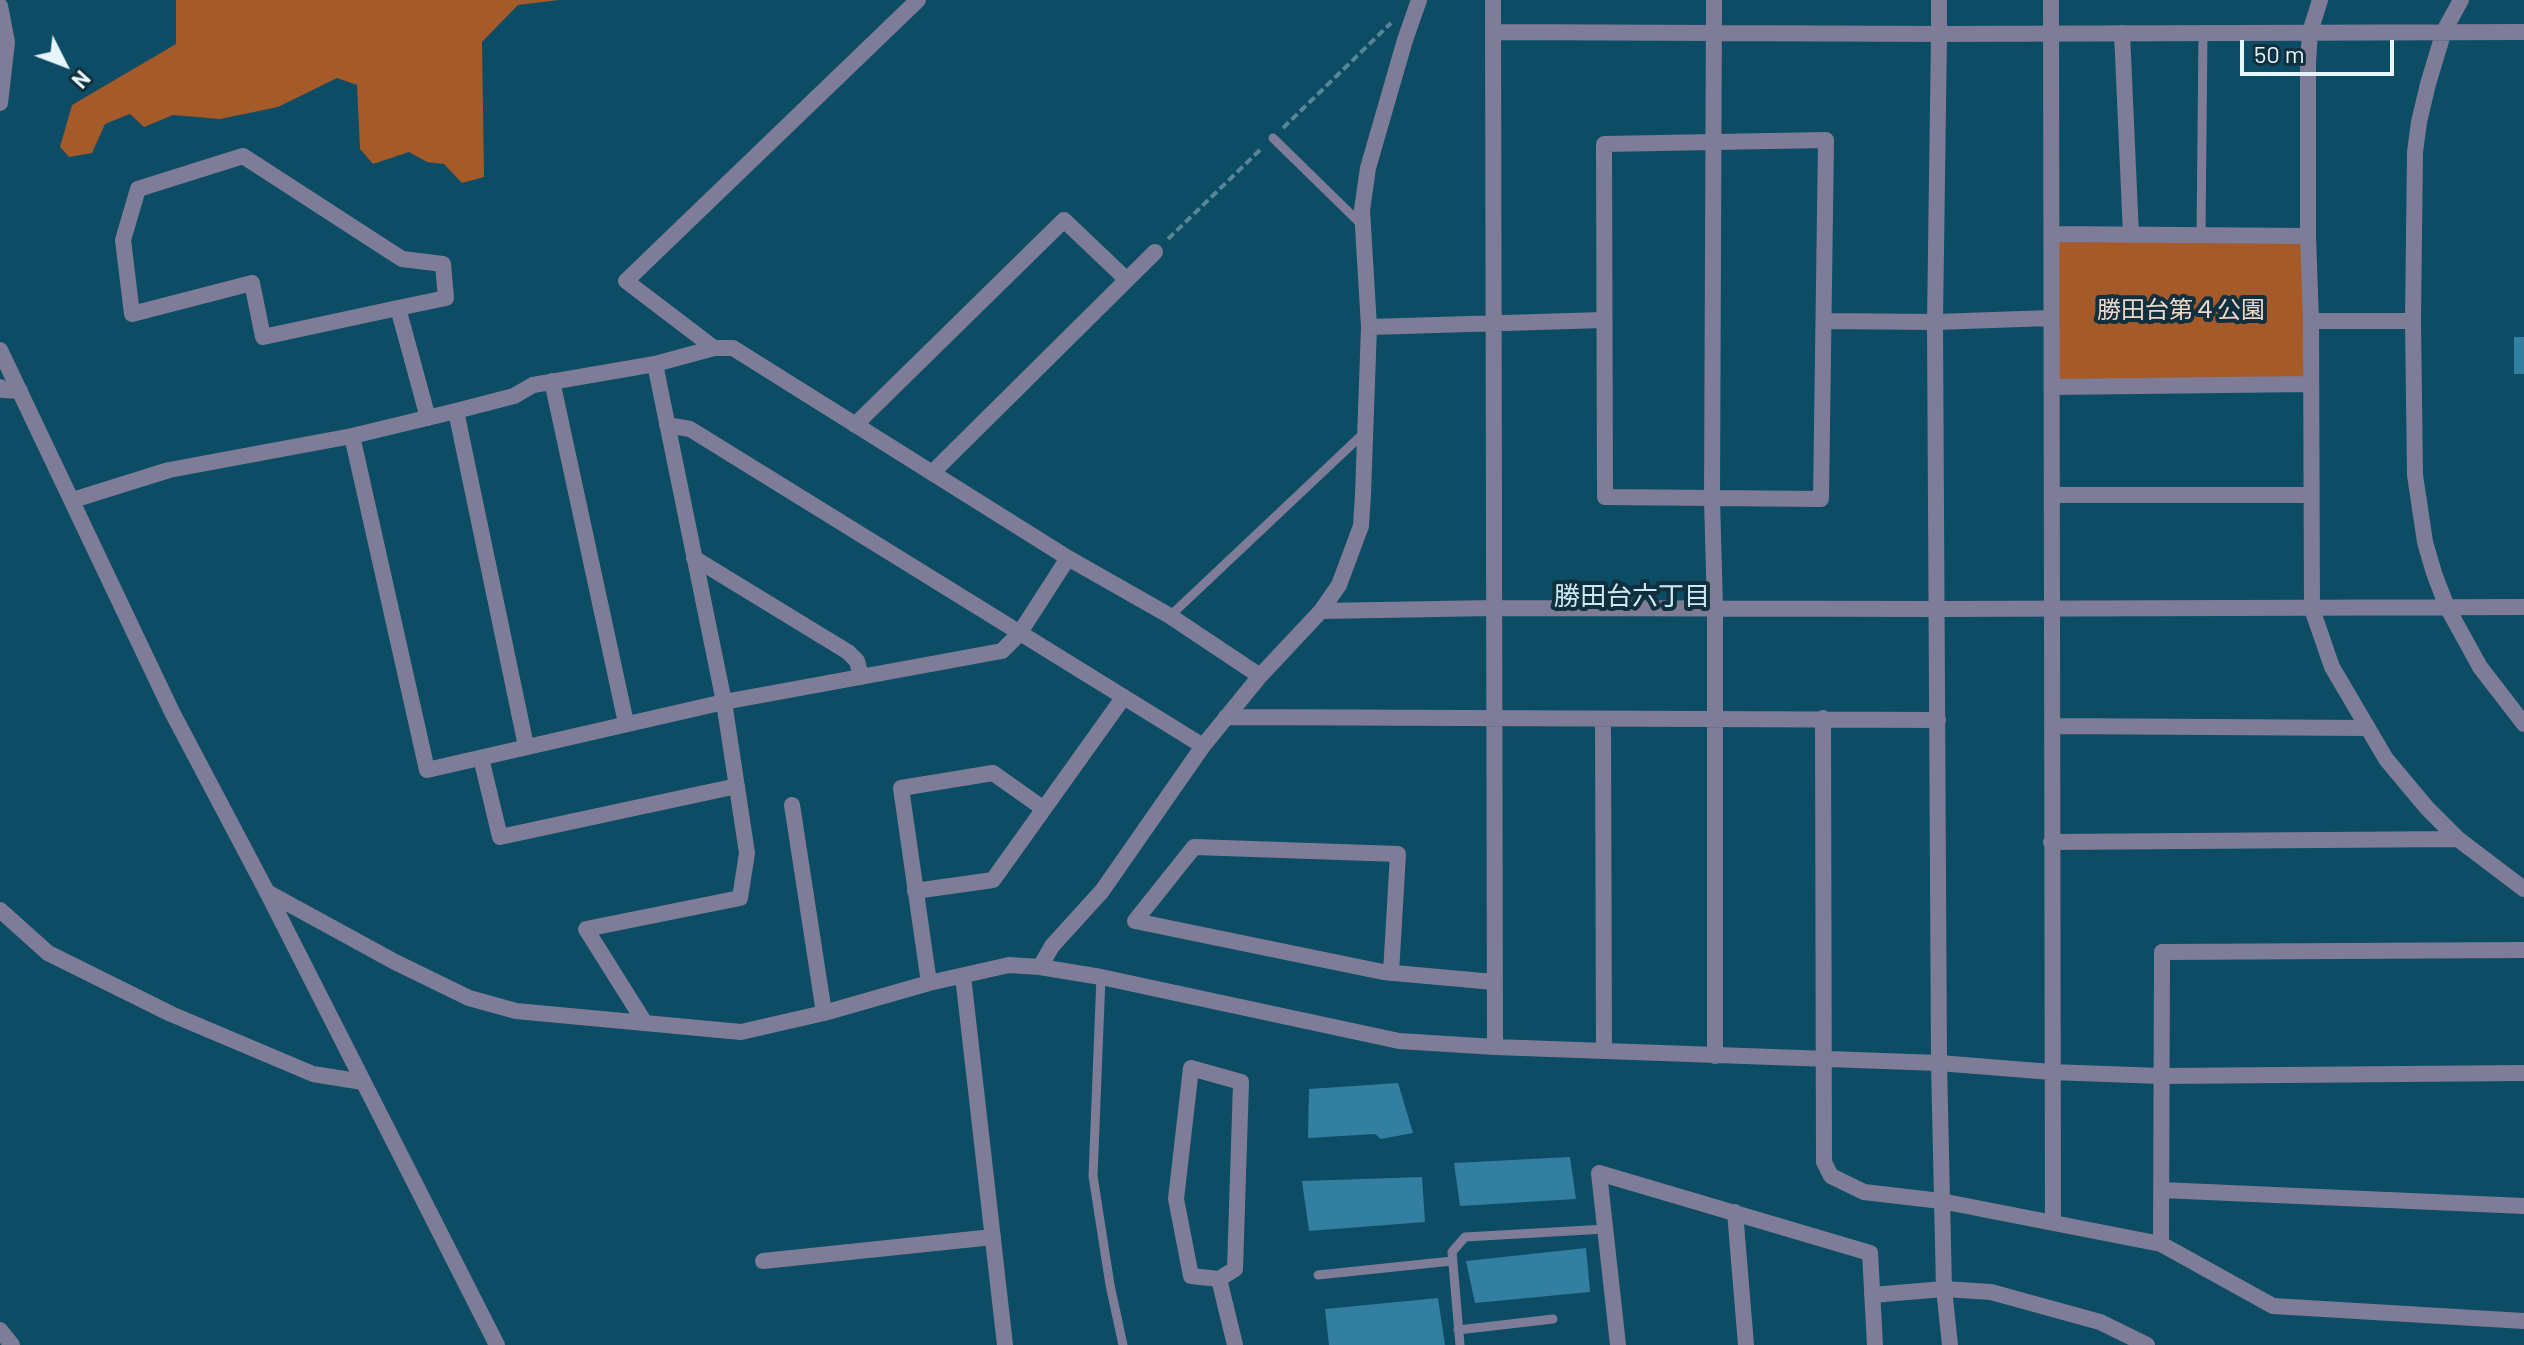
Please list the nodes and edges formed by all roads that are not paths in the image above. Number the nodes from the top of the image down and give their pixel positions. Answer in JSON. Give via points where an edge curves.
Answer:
{"nodes":[{"id":1,"x":918,"y":0,"type":"edge"},
{"id":2,"x":1419,"y":0,"type":"edge"},
{"id":3,"x":1493,"y":0,"type":"edge"},
{"id":4,"x":1714,"y":0,"type":"edge"},
{"id":5,"x":1939,"y":0,"type":"edge"},
{"id":6,"x":2051,"y":0,"type":"edge"},
{"id":7,"x":2320,"y":0,"type":"edge"},
{"id":8,"x":2461,"y":0,"type":"edge"},
{"id":9,"x":0,"y":6,"type":"edge"},
{"id":10,"x":2444,"y":31,"type":"junction"},
{"id":11,"x":1493,"y":32,"type":"junction"},
{"id":12,"x":1715,"y":32,"type":"junction"},
{"id":13,"x":2203,"y":32,"type":"junction"},
{"id":14,"x":2310,"y":32,"type":"junction"},
{"id":15,"x":2524,"y":32,"type":"edge"},
{"id":16,"x":2051,"y":33,"type":"junction"},
{"id":17,"x":2122,"y":33,"type":"junction"},
{"id":18,"x":1939,"y":34,"type":"junction"},
{"id":19,"x":0,"y":103,"type":"edge"},
{"id":20,"x":1273,"y":138,"type":"dead end"},
{"id":21,"x":1712,"y":142,"type":"junction"},
{"id":22,"x":1363,"y":226,"type":"junction"},
{"id":23,"x":2052,"y":234,"type":"junction"},
{"id":24,"x":2131,"y":235,"type":"junction"},
{"id":25,"x":2201,"y":235,"type":"junction"},
{"id":26,"x":2308,"y":236,"type":"junction"},
{"id":27,"x":1155,"y":252,"type":"dead end"},
{"id":28,"x":1127,"y":280,"type":"junction"},
{"id":29,"x":398,"y":308,"type":"junction"},
{"id":30,"x":2051,"y":318,"type":"junction"},
{"id":31,"x":1604,"y":320,"type":"junction"},
{"id":32,"x":1825,"y":321,"type":"junction"},
{"id":33,"x":2311,"y":321,"type":"junction"},
{"id":34,"x":2413,"y":321,"type":"junction"},
{"id":35,"x":1935,"y":322,"type":"junction"},
{"id":36,"x":1493,"y":324,"type":"junction"},
{"id":37,"x":1369,"y":327,"type":"junction"},
{"id":38,"x":714,"y":348,"type":"junction"},
{"id":39,"x":0,"y":350,"type":"edge"},
{"id":40,"x":655,"y":364,"type":"junction"},
{"id":41,"x":552,"y":381,"type":"junction"},
{"id":42,"x":2310,"y":384,"type":"junction"},
{"id":43,"x":0,"y":387,"type":"edge"},
{"id":44,"x":2052,"y":387,"type":"junction"},
{"id":45,"x":20,"y":391,"type":"junction"},
{"id":46,"x":456,"y":411,"type":"junction"},
{"id":47,"x":428,"y":418,"type":"junction"},
{"id":48,"x":667,"y":425,"type":"junction"},
{"id":49,"x":855,"y":425,"type":"junction"},
{"id":50,"x":1365,"y":432,"type":"junction"},
{"id":51,"x":352,"y":436,"type":"junction"},
{"id":52,"x":932,"y":473,"type":"junction"},
{"id":53,"x":2052,"y":495,"type":"junction"},
{"id":54,"x":2310,"y":495,"type":"junction"},
{"id":55,"x":1712,"y":499,"type":"junction"},
{"id":56,"x":73,"y":500,"type":"junction"},
{"id":57,"x":694,"y":558,"type":"junction"},
{"id":58,"x":1068,"y":558,"type":"junction"},
{"id":59,"x":2447,"y":607,"type":"junction"},
{"id":60,"x":2524,"y":607,"type":"edge"},
{"id":61,"x":1494,"y":608,"type":"junction"},
{"id":62,"x":2051,"y":608,"type":"junction"},
{"id":63,"x":1715,"y":609,"type":"junction"},
{"id":64,"x":1937,"y":609,"type":"junction"},
{"id":65,"x":2312,"y":609,"type":"junction"},
{"id":66,"x":1321,"y":611,"type":"junction"},
{"id":67,"x":1170,"y":616,"type":"junction"},
{"id":68,"x":1019,"y":634,"type":"junction"},
{"id":69,"x":1260,"y":676,"type":"junction"},
{"id":70,"x":861,"y":677,"type":"junction"},
{"id":71,"x":1123,"y":698,"type":"junction"},
{"id":72,"x":724,"y":702,"type":"junction"},
{"id":73,"x":1226,"y":717,"type":"junction"},
{"id":74,"x":1713,"y":718,"type":"junction"},
{"id":75,"x":1823,"y":718,"type":"junction"},
{"id":76,"x":1493,"y":719,"type":"junction"},
{"id":77,"x":1603,"y":719,"type":"junction"},
{"id":78,"x":1938,"y":720,"type":"junction"},
{"id":79,"x":626,"y":723,"type":"junction"},
{"id":80,"x":2524,"y":724,"type":"edge"},
{"id":81,"x":2052,"y":726,"type":"junction"},
{"id":82,"x":2367,"y":728,"type":"junction"},
{"id":83,"x":526,"y":746,"type":"junction"},
{"id":84,"x":1203,"y":746,"type":"junction"},
{"id":85,"x":481,"y":758,"type":"junction"},
{"id":86,"x":737,"y":786,"type":"junction"},
{"id":87,"x":792,"y":805,"type":"dead end"},
{"id":88,"x":1044,"y":809,"type":"junction"},
{"id":89,"x":2458,"y":839,"type":"junction"},
{"id":90,"x":2051,"y":842,"type":"junction"},
{"id":91,"x":2524,"y":889,"type":"edge"},
{"id":92,"x":915,"y":891,"type":"junction"},
{"id":93,"x":267,"y":892,"type":"junction"},
{"id":94,"x":0,"y":910,"type":"edge"},
{"id":95,"x":2524,"y":950,"type":"edge"},
{"id":96,"x":1040,"y":967,"type":"junction"},
{"id":97,"x":1391,"y":973,"type":"junction"},
{"id":98,"x":963,"y":976,"type":"junction"},
{"id":99,"x":1101,"y":977,"type":"junction"},
{"id":100,"x":1494,"y":982,"type":"junction"},
{"id":101,"x":929,"y":983,"type":"junction"},
{"id":102,"x":824,"y":1013,"type":"junction"},
{"id":103,"x":645,"y":1023,"type":"junction"},
{"id":104,"x":1495,"y":1047,"type":"junction"},
{"id":105,"x":1604,"y":1051,"type":"junction"},
{"id":106,"x":1715,"y":1056,"type":"junction"},
{"id":107,"x":1825,"y":1060,"type":"junction"},
{"id":108,"x":1939,"y":1063,"type":"junction"},
{"id":109,"x":2051,"y":1072,"type":"junction"},
{"id":110,"x":2524,"y":1073,"type":"edge"},
{"id":111,"x":2162,"y":1076,"type":"junction"},
{"id":112,"x":363,"y":1082,"type":"junction"},
{"id":113,"x":2162,"y":1190,"type":"junction"},
{"id":114,"x":1941,"y":1201,"type":"junction"},
{"id":115,"x":2524,"y":1206,"type":"edge"},
{"id":116,"x":1735,"y":1212,"type":"junction"},
{"id":117,"x":2053,"y":1221,"type":"junction"},
{"id":118,"x":1606,"y":1229,"type":"junction"},
{"id":119,"x":993,"y":1237,"type":"junction"},
{"id":120,"x":2161,"y":1244,"type":"junction"},
{"id":121,"x":763,"y":1261,"type":"dead end"},
{"id":122,"x":1452,"y":1261,"type":"junction"},
{"id":123,"x":1318,"y":1275,"type":"dead end"},
{"id":124,"x":1219,"y":1279,"type":"junction"},
{"id":125,"x":1944,"y":1289,"type":"junction"},
{"id":126,"x":1872,"y":1295,"type":"junction"},
{"id":127,"x":1553,"y":1319,"type":"dead end"},
{"id":128,"x":2524,"y":1321,"type":"edge"},
{"id":129,"x":2108,"y":1327,"type":"junction"},
{"id":130,"x":0,"y":1330,"type":"edge"},
{"id":131,"x":1458,"y":1330,"type":"junction"},
{"id":132,"x":12,"y":1345,"type":"edge"},
{"id":133,"x":497,"y":1345,"type":"edge"},
{"id":134,"x":1005,"y":1345,"type":"edge"},
{"id":135,"x":1123,"y":1345,"type":"edge"},
{"id":136,"x":1235,"y":1345,"type":"edge"},
{"id":137,"x":1460,"y":1345,"type":"edge"},
{"id":138,"x":1618,"y":1345,"type":"edge"},
{"id":139,"x":1746,"y":1345,"type":"edge"},
{"id":140,"x":1875,"y":1345,"type":"edge"},
{"id":141,"x":1950,"y":1345,"type":"edge"},
{"id":142,"x":2107,"y":1345,"type":"edge"},
{"id":143,"x":2147,"y":1345,"type":"edge"}],
"edges":[{"from":1,"to":38,"type":"street","via":[[626,281]]},
{"from":2,"to":22,"type":"street","via":[[1368,168]]},
{"from":3,"to":11,"type":"street"},
{"from":4,"to":12,"type":"street"},
{"from":5,"to":18,"type":"street"},
{"from":6,"to":16,"type":"street"},
{"from":7,"to":14,"type":"street"},
{"from":8,"to":10,"type":"street"},
{"from":9,"to":19,"type":"street","via":[[7,42]]},
{"from":10,"to":14,"type":"street"},
{"from":10,"to":15,"type":"street"},
{"from":10,"to":34,"type":"street","via":[[2415,152]]},
{"from":11,"to":12,"type":"street"},
{"from":11,"to":36,"type":"street"},
{"from":12,"to":18,"type":"street"},
{"from":12,"to":21,"type":"street"},
{"from":13,"to":14,"type":"street"},
{"from":13,"to":17,"type":"street"},
{"from":13,"to":25,"type":"lane"},
{"from":14,"to":26,"type":"street"},
{"from":16,"to":17,"type":"street"},
{"from":16,"to":18,"type":"street"},
{"from":16,"to":23,"type":"street"},
{"from":17,"to":24,"type":"street"},
{"from":18,"to":35,"type":"street"},
{"from":20,"to":22,"type":"lane"},
{"from":21,"to":31,"type":"street","via":[[1604,144]]},
{"from":21,"to":32,"type":"street","via":[[1826,140]]},
{"from":21,"to":55,"type":"street"},
{"from":22,"to":37,"type":"street"},
{"from":23,"to":24,"type":"street"},
{"from":23,"to":30,"type":"street"},
{"from":24,"to":25,"type":"street"},
{"from":25,"to":26,"type":"street"},
{"from":26,"to":33,"type":"street"},
{"from":27,"to":28,"type":"street"},
{"from":28,"to":49,"type":"street","via":[[1064,220]]},
{"from":28,"to":52,"type":"street"},
{"from":29,"to":29,"type":"street","via":[[263,337],[252,283],[132,314],[123,240],[138,189],[243,156],[402,259],[443,264],[446,298]]},
{"from":29,"to":47,"type":"street"},
{"from":30,"to":35,"type":"street"},
{"from":30,"to":44,"type":"street"},
{"from":31,"to":36,"type":"street"},
{"from":31,"to":55,"type":"street","via":[[1605,497]]},
{"from":32,"to":35,"type":"street"},
{"from":32,"to":55,"type":"street","via":[[1821,499]]},
{"from":33,"to":34,"type":"street"},
{"from":33,"to":42,"type":"street"},
{"from":34,"to":59,"type":"street","via":[[2416,487],[2425,542]]},
{"from":35,"to":64,"type":"street"},
{"from":36,"to":37,"type":"street"},
{"from":36,"to":61,"type":"street"},
{"from":37,"to":50,"type":"street"},
{"from":38,"to":40,"type":"street"},
{"from":38,"to":49,"type":"street","via":[[733,348]]},
{"from":39,"to":45,"type":"street"},
{"from":40,"to":41,"type":"street"},
{"from":40,"to":48,"type":"street"},
{"from":41,"to":46,"type":"street"},
{"from":41,"to":79,"type":"street"},
{"from":42,"to":44,"type":"street"},
{"from":42,"to":54,"type":"street"},
{"from":43,"to":45,"type":"street"},
{"from":44,"to":53,"type":"street"},
{"from":45,"to":56,"type":"street"},
{"from":46,"to":47,"type":"street"},
{"from":46,"to":83,"type":"street"},
{"from":47,"to":51,"type":"street"},
{"from":48,"to":57,"type":"street"},
{"from":48,"to":68,"type":"street","via":[[690,429]]},
{"from":49,"to":52,"type":"street"},
{"from":50,"to":66,"type":"street","via":[[1361,526],[1339,585]]},
{"from":50,"to":67,"type":"lane"},
{"from":51,"to":56,"type":"street","via":[[169,470]]},
{"from":51,"to":85,"type":"street","via":[[427,770]]},
{"from":52,"to":58,"type":"street"},
{"from":53,"to":54,"type":"street"},
{"from":53,"to":62,"type":"street"},
{"from":54,"to":65,"type":"street"},
{"from":55,"to":63,"type":"street"},
{"from":56,"to":93,"type":"street","via":[[172,712]]},
{"from":57,"to":70,"type":"street","via":[[848,652]]},
{"from":57,"to":72,"type":"street"},
{"from":58,"to":67,"type":"street"},
{"from":58,"to":68,"type":"street"},
{"from":59,"to":60,"type":"street"},
{"from":59,"to":65,"type":"street"},
{"from":59,"to":80,"type":"street","via":[[2480,667]]},
{"from":61,"to":63,"type":"street"},
{"from":61,"to":66,"type":"street"},
{"from":61,"to":76,"type":"street"},
{"from":62,"to":64,"type":"street"},
{"from":62,"to":65,"type":"street"},
{"from":62,"to":81,"type":"street"},
{"from":63,"to":64,"type":"street"},
{"from":63,"to":74,"type":"street"},
{"from":64,"to":78,"type":"street"},
{"from":65,"to":82,"type":"street","via":[[2332,667]]},
{"from":66,"to":69,"type":"street"},
{"from":67,"to":69,"type":"street"},
{"from":68,"to":70,"type":"street","via":[[1002,651]]},
{"from":68,"to":71,"type":"street"},
{"from":69,"to":73,"type":"street"},
{"from":70,"to":72,"type":"street"},
{"from":71,"to":84,"type":"street"},
{"from":71,"to":88,"type":"street"},
{"from":72,"to":79,"type":"street"},
{"from":72,"to":86,"type":"street"},
{"from":73,"to":76,"type":"street"},
{"from":73,"to":84,"type":"street"},
{"from":74,"to":75,"type":"street"},
{"from":74,"to":77,"type":"street"},
{"from":74,"to":106,"type":"street"},
{"from":75,"to":78,"type":"street"},
{"from":75,"to":107,"type":"street"},
{"from":76,"to":77,"type":"street"},
{"from":76,"to":100,"type":"street"},
{"from":77,"to":105,"type":"street"},
{"from":78,"to":108,"type":"street"},
{"from":79,"to":83,"type":"street"},
{"from":81,"to":82,"type":"street"},
{"from":81,"to":90,"type":"street"},
{"from":82,"to":89,"type":"street","via":[[2393,767]]},
{"from":83,"to":85,"type":"street"},
{"from":84,"to":96,"type":"street","via":[[1102,891]]},
{"from":85,"to":86,"type":"street","via":[[500,837]]},
{"from":86,"to":103,"type":"street","via":[[747,853],[740,898],[586,929]]},
{"from":87,"to":102,"type":"street"},
{"from":88,"to":92,"type":"street","via":[[993,880]]},
{"from":88,"to":92,"type":"street","via":[[993,773],[901,788]]},
{"from":89,"to":90,"type":"street"},
{"from":89,"to":91,"type":"street"},
{"from":90,"to":109,"type":"street"},
{"from":92,"to":101,"type":"street"},
{"from":93,"to":103,"type":"street","via":[[469,998],[516,1011]]},
{"from":93,"to":112,"type":"street"},
{"from":94,"to":112,"type":"street","via":[[48,953],[171,1014],[313,1074]]},
{"from":95,"to":111,"type":"street","via":[[2162,952]]},
{"from":96,"to":98,"type":"street","via":[[1009,965]]},
{"from":96,"to":99,"type":"street"},
{"from":97,"to":97,"type":"street","via":[[1383,972],[1135,921],[1194,847],[1398,854]]},
{"from":97,"to":100,"type":"street"},
{"from":98,"to":101,"type":"street"},
{"from":98,"to":119,"type":"street"},
{"from":99,"to":104,"type":"street","via":[[1399,1041]]},
{"from":99,"to":135,"type":"lane","via":[[1093,1176]]},
{"from":100,"to":104,"type":"street"},
{"from":101,"to":102,"type":"street"},
{"from":102,"to":103,"type":"street","via":[[741,1032]]},
{"from":104,"to":105,"type":"street"},
{"from":105,"to":106,"type":"street"},
{"from":106,"to":107,"type":"street"},
{"from":107,"to":108,"type":"street"},
{"from":107,"to":114,"type":"street","via":[[1824,1162],[1831,1176],[1864,1192]]},
{"from":108,"to":109,"type":"street"},
{"from":108,"to":114,"type":"street"},
{"from":109,"to":111,"type":"street"},
{"from":109,"to":117,"type":"street"},
{"from":110,"to":111,"type":"street"},
{"from":111,"to":113,"type":"street"},
{"from":112,"to":133,"type":"street"},
{"from":113,"to":115,"type":"street"},
{"from":113,"to":120,"type":"street"},
{"from":114,"to":117,"type":"street"},
{"from":114,"to":125,"type":"street"},
{"from":116,"to":118,"type":"street","via":[[1599,1173]]},
{"from":116,"to":126,"type":"street","via":[[1870,1253]]},
{"from":116,"to":139,"type":"street"},
{"from":117,"to":120,"type":"street"},
{"from":118,"to":122,"type":"lane","via":[[1465,1237],[1452,1252]]},
{"from":118,"to":138,"type":"street"},
{"from":119,"to":121,"type":"street"},
{"from":119,"to":134,"type":"street"},
{"from":120,"to":128,"type":"street","via":[[2273,1306]]},
{"from":122,"to":123,"type":"lane"},
{"from":122,"to":131,"type":"lane"},
{"from":124,"to":124,"type":"street","via":[[1191,1276],[1176,1199],[1191,1068],[1241,1082],[1235,1269]]},
{"from":124,"to":136,"type":"street"},
{"from":125,"to":126,"type":"street"},
{"from":125,"to":129,"type":"street","via":[[1991,1292]]},
{"from":125,"to":141,"type":"street"},
{"from":126,"to":140,"type":"street"},
{"from":127,"to":131,"type":"lane"},
{"from":129,"to":142,"type":"street"},
{"from":129,"to":143,"type":"street"},
{"from":130,"to":132,"type":"street"},
{"from":131,"to":137,"type":"lane"}]}
